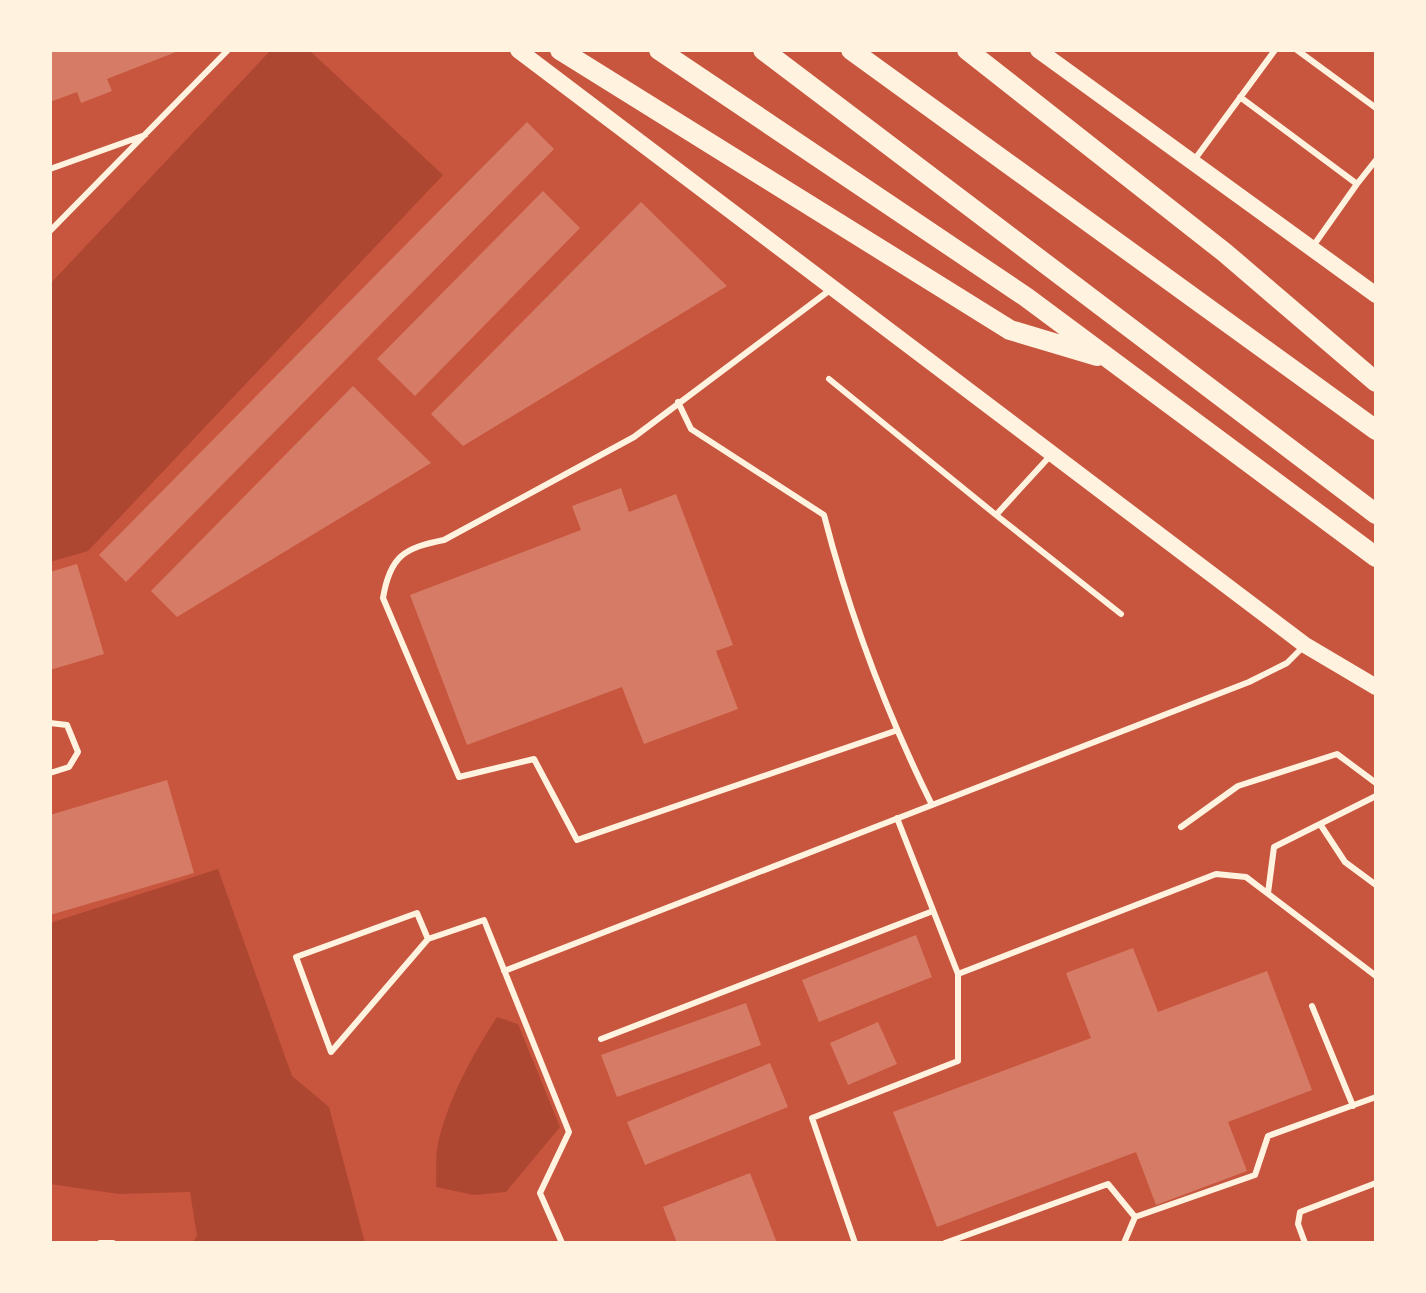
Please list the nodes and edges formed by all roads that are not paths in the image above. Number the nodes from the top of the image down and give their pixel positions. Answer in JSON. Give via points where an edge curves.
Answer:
{"nodes":[{"id":1,"x":228,"y":50,"type":"edge"},
{"id":2,"x":518,"y":50,"type":"edge"},
{"id":3,"x":560,"y":50,"type":"edge"},
{"id":4,"x":659,"y":50,"type":"edge"},
{"id":5,"x":763,"y":50,"type":"edge"},
{"id":6,"x":851,"y":50,"type":"edge"},
{"id":7,"x":967,"y":50,"type":"edge"},
{"id":8,"x":1038,"y":50,"type":"edge"},
{"id":9,"x":1275,"y":50,"type":"edge"},
{"id":10,"x":1297,"y":50,"type":"edge"},
{"id":11,"x":1240,"y":97,"type":"junction"},
{"id":12,"x":1376,"y":108,"type":"edge"},
{"id":13,"x":149,"y":133,"type":"junction"},
{"id":14,"x":1376,"y":160,"type":"edge"},
{"id":15,"x":1192,"y":162,"type":"junction"},
{"id":16,"x":50,"y":169,"type":"edge"},
{"id":17,"x":1357,"y":184,"type":"junction"},
{"id":18,"x":50,"y":231,"type":"edge"},
{"id":19,"x":1311,"y":249,"type":"junction"},
{"id":20,"x":833,"y":288,"type":"junction"},
{"id":21,"x":1376,"y":295,"type":"edge"},
{"id":22,"x":1112,"y":360,"type":"junction"},
{"id":23,"x":829,"y":379,"type":"dead end"},
{"id":24,"x":1376,"y":382,"type":"edge"},
{"id":25,"x":678,"y":402,"type":"junction"},
{"id":26,"x":1376,"y":430,"type":"edge"},
{"id":27,"x":1052,"y":454,"type":"junction"},
{"id":28,"x":1376,"y":514,"type":"edge"},
{"id":29,"x":996,"y":515,"type":"junction"},
{"id":30,"x":1376,"y":557,"type":"edge"},
{"id":31,"x":1121,"y":614,"type":"dead end"},
{"id":32,"x":1305,"y":645,"type":"junction"},
{"id":33,"x":1376,"y":687,"type":"edge"},
{"id":34,"x":50,"y":723,"type":"edge"},
{"id":35,"x":895,"y":731,"type":"junction"},
{"id":36,"x":50,"y":773,"type":"edge"},
{"id":37,"x":1376,"y":783,"type":"edge"},
{"id":38,"x":1376,"y":796,"type":"edge"},
{"id":39,"x":932,"y":805,"type":"junction"},
{"id":40,"x":897,"y":818,"type":"junction"},
{"id":41,"x":1320,"y":824,"type":"junction"},
{"id":42,"x":1181,"y":827,"type":"dead end"},
{"id":43,"x":1376,"y":885,"type":"edge"},
{"id":44,"x":1268,"y":893,"type":"junction"},
{"id":45,"x":933,"y":911,"type":"junction"},
{"id":46,"x":428,"y":939,"type":"junction"},
{"id":47,"x":504,"y":971,"type":"junction"},
{"id":48,"x":958,"y":974,"type":"junction"},
{"id":49,"x":1376,"y":976,"type":"edge"},
{"id":50,"x":1312,"y":1006,"type":"dead end"},
{"id":51,"x":601,"y":1039,"type":"dead end"},
{"id":52,"x":1376,"y":1097,"type":"edge"},
{"id":53,"x":1353,"y":1106,"type":"junction"},
{"id":54,"x":1376,"y":1183,"type":"edge"},
{"id":55,"x":1135,"y":1217,"type":"junction"},
{"id":56,"x":100,"y":1243,"type":"edge"},
{"id":57,"x":113,"y":1243,"type":"edge"},
{"id":58,"x":562,"y":1243,"type":"edge"},
{"id":59,"x":855,"y":1243,"type":"edge"},
{"id":60,"x":945,"y":1243,"type":"edge"},
{"id":61,"x":1124,"y":1243,"type":"edge"},
{"id":62,"x":1305,"y":1243,"type":"edge"}],
"edges":[{"from":1,"to":13,"type":"lane"},
{"from":2,"to":20,"type":"main road"},
{"from":3,"to":22,"type":"highway","via":[[1010,330]]},
{"from":4,"to":22,"type":"highway"},
{"from":5,"to":28,"type":"highway"},
{"from":6,"to":26,"type":"highway"},
{"from":7,"to":24,"type":"highway","via":[[1224,252]]},
{"from":8,"to":15,"type":"main road"},
{"from":9,"to":11,"type":"lane"},
{"from":10,"to":12,"type":"lane"},
{"from":11,"to":15,"type":"lane"},
{"from":11,"to":17,"type":"lane"},
{"from":13,"to":16,"type":"lane"},
{"from":13,"to":18,"type":"lane"},
{"from":14,"to":17,"type":"lane"},
{"from":15,"to":19,"type":"main road"},
{"from":17,"to":19,"type":"lane"},
{"from":19,"to":21,"type":"main road"},
{"from":20,"to":25,"type":"lane"},
{"from":20,"to":27,"type":"main road"},
{"from":22,"to":30,"type":"highway"},
{"from":23,"to":29,"type":"lane"},
{"from":25,"to":35,"type":"lane","via":[[691,429],[824,515],[844,593]]},
{"from":25,"to":35,"type":"lane","via":[[620,445],[444,540],[413,546],[387,571],[383,598],[459,777],[534,759],[577,840]]},
{"from":27,"to":29,"type":"lane"},
{"from":27,"to":32,"type":"main road"},
{"from":29,"to":31,"type":"lane"},
{"from":32,"to":33,"type":"main road"},
{"from":32,"to":39,"type":"lane","via":[[1287,663],[1249,682]]},
{"from":34,"to":36,"type":"lane","via":[[67,725],[78,752],[69,767]]},
{"from":35,"to":39,"type":"lane"},
{"from":37,"to":42,"type":"lane","via":[[1337,754],[1238,786]]},
{"from":38,"to":41,"type":"lane"},
{"from":39,"to":40,"type":"lane"},
{"from":40,"to":45,"type":"lane"},
{"from":40,"to":47,"type":"lane"},
{"from":41,"to":43,"type":"lane","via":[[1345,862]]},
{"from":41,"to":44,"type":"lane","via":[[1274,847]]},
{"from":44,"to":48,"type":"lane","via":[[1246,877],[1216,874]]},
{"from":44,"to":49,"type":"lane"},
{"from":45,"to":48,"type":"lane"},
{"from":45,"to":51,"type":"lane"},
{"from":46,"to":46,"type":"lane","via":[[418,950],[331,1052],[296,957],[417,913]]},
{"from":46,"to":47,"type":"lane","via":[[484,920]]},
{"from":47,"to":58,"type":"lane","via":[[569,1132],[540,1193]]},
{"from":48,"to":59,"type":"lane","via":[[958,1061],[812,1118]]},
{"from":50,"to":53,"type":"lane"},
{"from":52,"to":53,"type":"lane"},
{"from":53,"to":55,"type":"lane","via":[[1268,1136],[1255,1175]]},
{"from":54,"to":62,"type":"lane","via":[[1300,1212]]},
{"from":55,"to":60,"type":"lane","via":[[1108,1184]]},
{"from":55,"to":61,"type":"lane"},
{"from":56,"to":57,"type":"lane"}]}
